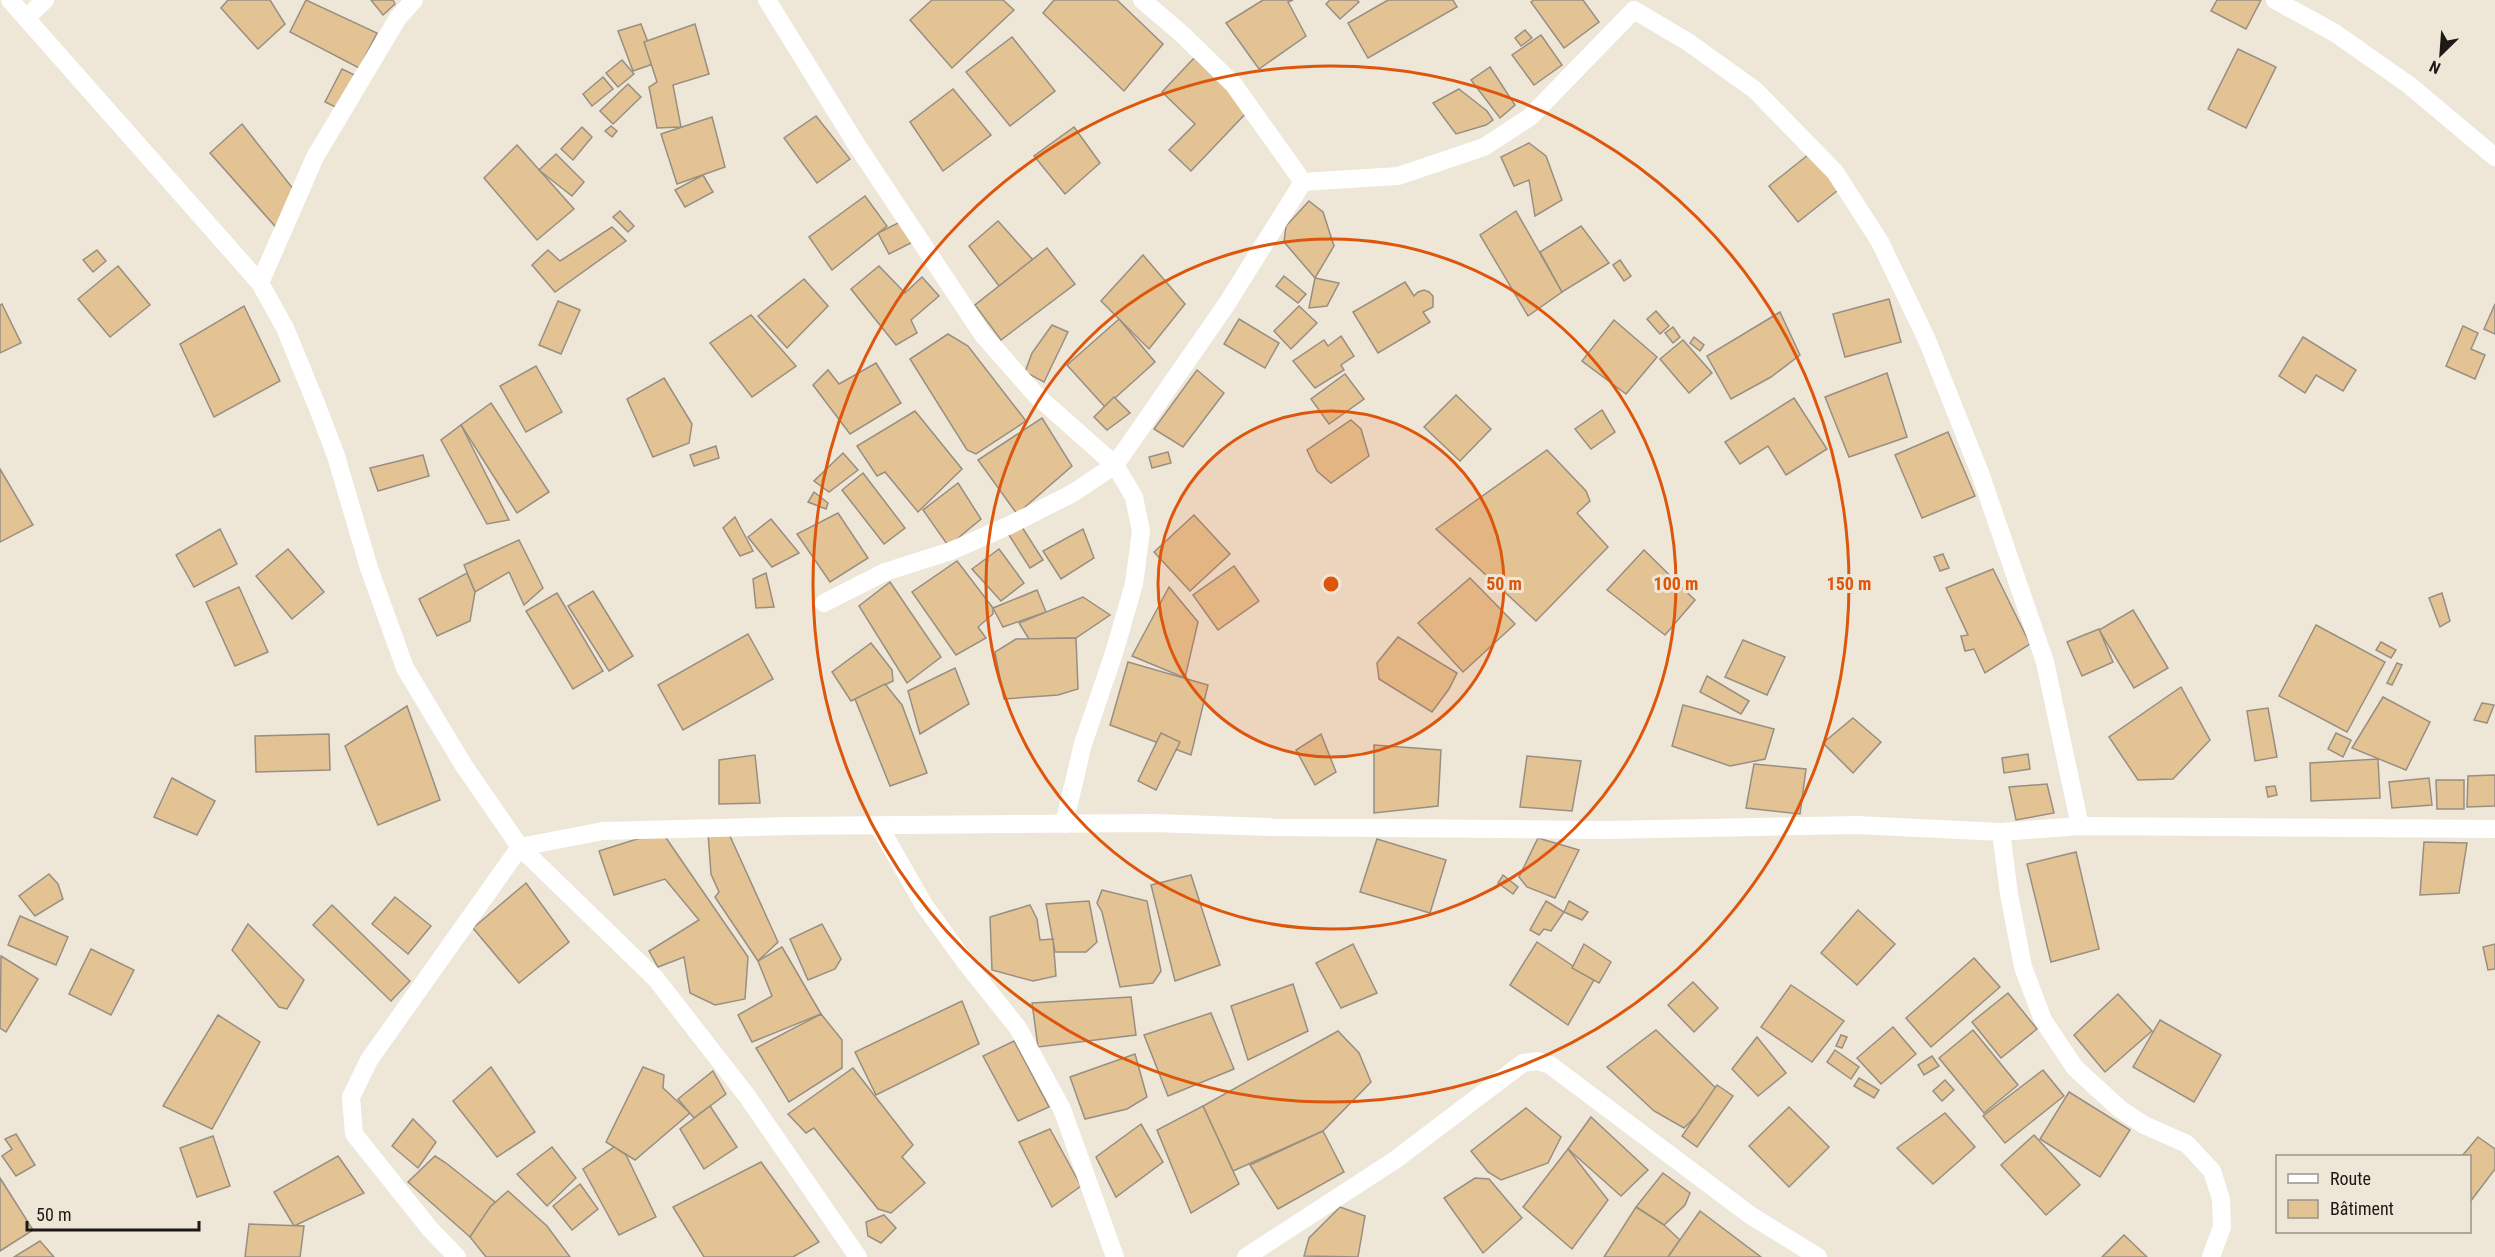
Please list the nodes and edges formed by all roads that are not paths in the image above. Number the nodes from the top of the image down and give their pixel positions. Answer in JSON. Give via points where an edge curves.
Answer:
{"nodes":[{"id":1,"x":10,"y":0,"type":"edge"},
{"id":2,"x":45,"y":0,"type":"edge"},
{"id":3,"x":414,"y":0,"type":"edge"},
{"id":4,"x":767,"y":0,"type":"edge"},
{"id":5,"x":1142,"y":0,"type":"edge"},
{"id":6,"x":2274,"y":0,"type":"edge"},
{"id":7,"x":1629,"y":5,"type":"edge"},
{"id":8,"x":26,"y":18,"type":"junction"},
{"id":9,"x":2495,"y":157,"type":"edge"},
{"id":10,"x":1303,"y":183,"type":"junction"},
{"id":11,"x":260,"y":283,"type":"junction"},
{"id":12,"x":1115,"y":465,"type":"junction"},
{"id":13,"x":824,"y":603,"type":"dead end"},
{"id":14,"x":1064,"y":824,"type":"junction"},
{"id":15,"x":879,"y":826,"type":"junction"},
{"id":16,"x":2080,"y":826,"type":"junction"},
{"id":17,"x":2495,"y":829,"type":"edge"},
{"id":18,"x":2001,"y":832,"type":"junction"},
{"id":19,"x":520,"y":847,"type":"junction"},
{"id":20,"x":457,"y":1257,"type":"edge"},
{"id":21,"x":858,"y":1257,"type":"edge"},
{"id":22,"x":1115,"y":1257,"type":"edge"},
{"id":23,"x":1246,"y":1257,"type":"edge"},
{"id":24,"x":1818,"y":1257,"type":"edge"},
{"id":25,"x":2211,"y":1257,"type":"edge"}],
"edges":[{"from":1,"to":8,"type":"street"},
{"from":2,"to":8,"type":"street"},
{"from":3,"to":11,"type":"street","via":[[398,18],[315,158]]},
{"from":4,"to":12,"type":"street","via":[[858,147],[983,335],[1036,395]]},
{"from":5,"to":10,"type":"street","via":[[1234,85]]},
{"from":6,"to":9,"type":"street","via":[[2335,33],[2409,85]]},
{"from":7,"to":10,"type":"street","via":[[1530,117],[1484,147],[1398,176]]},
{"from":7,"to":16,"type":"street","via":[[1755,90],[1835,172],[1880,242],[1927,340],[1976,462],[2041,651]]},
{"from":8,"to":11,"type":"street"},
{"from":10,"to":12,"type":"street","via":[[1226,305]]},
{"from":11,"to":19,"type":"street","via":[[285,328],[336,456],[369,568],[405,668],[464,766]]},
{"from":12,"to":13,"type":"street","via":[[1073,493],[1010,525],[951,551],[885,572]]},
{"from":12,"to":14,"type":"street","via":[[1134,497],[1141,531],[1134,584],[1083,744]]},
{"from":14,"to":15,"type":"street"},
{"from":14,"to":18,"type":"street","via":[[1607,830],[1857,825]]},
{"from":15,"to":19,"type":"street","via":[[603,831]]},
{"from":15,"to":22,"type":"street","via":[[924,905],[1018,1028],[1057,1098]]},
{"from":16,"to":17,"type":"street"},
{"from":16,"to":18,"type":"street"},
{"from":18,"to":25,"type":"street","via":[[2024,967],[2043,1020],[2075,1068],[2120,1109],[2144,1125],[2187,1144],[2212,1171],[2221,1199],[2222,1227]]},
{"from":19,"to":20,"type":"street","via":[[369,1060],[351,1098],[354,1134]]},
{"from":19,"to":21,"type":"street","via":[[656,979],[747,1096]]},
{"from":23,"to":24,"type":"street","via":[[1395,1160],[1523,1063],[1538,1061],[1550,1065],[1750,1215]]}]}
